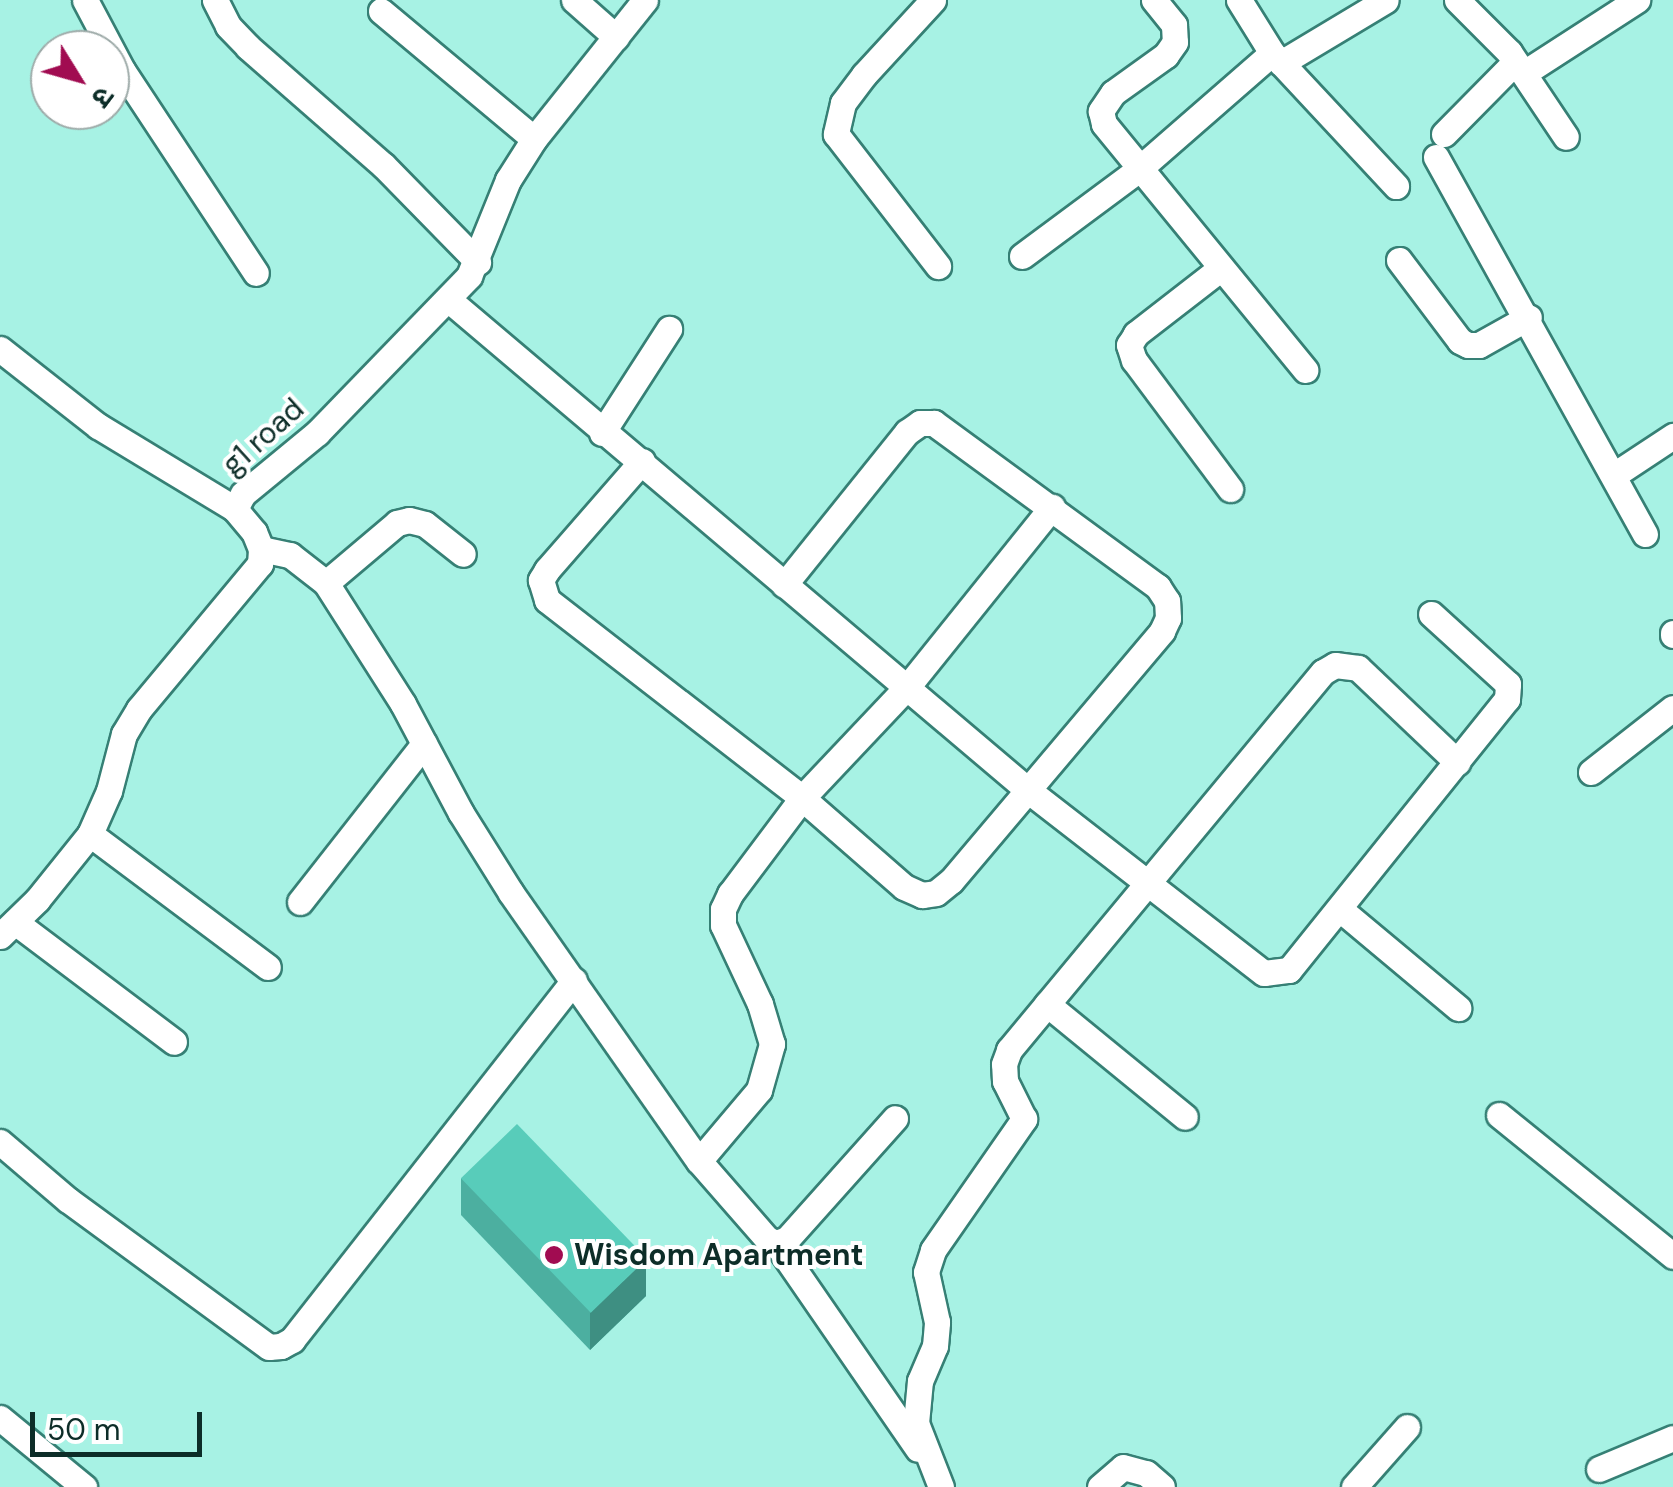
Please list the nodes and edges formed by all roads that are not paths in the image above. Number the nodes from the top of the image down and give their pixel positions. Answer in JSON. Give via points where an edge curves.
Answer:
{"nodes":[{"id":1,"x":85,"y":0,"type":"edge"},
{"id":2,"x":215,"y":0,"type":"edge"},
{"id":3,"x":574,"y":0,"type":"edge"},
{"id":4,"x":645,"y":0,"type":"edge"},
{"id":5,"x":933,"y":0,"type":"edge"},
{"id":6,"x":1154,"y":0,"type":"edge"},
{"id":7,"x":1239,"y":0,"type":"edge"},
{"id":8,"x":1386,"y":0,"type":"edge"},
{"id":9,"x":1457,"y":0,"type":"edge"},
{"id":10,"x":1637,"y":0,"type":"edge"},
{"id":11,"x":381,"y":11,"type":"dead end"},
{"id":12,"x":616,"y":37,"type":"junction"},
{"id":13,"x":1508,"y":53,"type":"junction"},
{"id":14,"x":1277,"y":58,"type":"junction"},
{"id":15,"x":1566,"y":137,"type":"dead end"},
{"id":16,"x":534,"y":139,"type":"junction"},
{"id":17,"x":1139,"y":169,"type":"junction"},
{"id":18,"x":1396,"y":186,"type":"dead end"},
{"id":19,"x":1022,"y":256,"type":"dead end"},
{"id":20,"x":1399,"y":260,"type":"dead end"},
{"id":21,"x":478,"y":262,"type":"junction"},
{"id":22,"x":938,"y":266,"type":"dead end"},
{"id":23,"x":1221,"y":268,"type":"junction"},
{"id":24,"x":256,"y":273,"type":"dead end"},
{"id":25,"x":448,"y":300,"type":"junction"},
{"id":26,"x":1528,"y":317,"type":"junction"},
{"id":27,"x":669,"y":328,"type":"dead end"},
{"id":28,"x":0,"y":349,"type":"edge"},
{"id":29,"x":1305,"y":370,"type":"dead end"},
{"id":30,"x":602,"y":433,"type":"junction"},
{"id":31,"x":1673,"y":436,"type":"edge"},
{"id":32,"x":642,"y":461,"type":"junction"},
{"id":33,"x":1614,"y":475,"type":"junction"},
{"id":34,"x":1230,"y":490,"type":"dead end"},
{"id":35,"x":1052,"y":507,"type":"junction"},
{"id":36,"x":236,"y":508,"type":"junction"},
{"id":37,"x":1645,"y":534,"type":"dead end"},
{"id":38,"x":261,"y":549,"type":"junction"},
{"id":39,"x":463,"y":554,"type":"dead end"},
{"id":40,"x":326,"y":583,"type":"junction"},
{"id":41,"x":784,"y":585,"type":"junction"},
{"id":42,"x":1431,"y":614,"type":"dead end"},
{"id":43,"x":908,"y":686,"type":"junction"},
{"id":44,"x":1673,"y":708,"type":"edge"},
{"id":45,"x":424,"y":744,"type":"junction"},
{"id":46,"x":1457,"y":762,"type":"junction"},
{"id":47,"x":1590,"y":772,"type":"dead end"},
{"id":48,"x":1030,"y":790,"type":"junction"},
{"id":49,"x":802,"y":798,"type":"junction"},
{"id":50,"x":90,"y":834,"type":"junction"},
{"id":51,"x":1147,"y":884,"type":"junction"},
{"id":52,"x":300,"y":902,"type":"dead end"},
{"id":53,"x":1341,"y":910,"type":"junction"},
{"id":54,"x":8,"y":929,"type":"edge"},
{"id":55,"x":268,"y":966,"type":"dead end"},
{"id":56,"x":574,"y":980,"type":"junction"},
{"id":57,"x":1048,"y":1004,"type":"junction"},
{"id":58,"x":1458,"y":1008,"type":"dead end"},
{"id":59,"x":174,"y":1042,"type":"dead end"},
{"id":60,"x":1499,"y":1115,"type":"dead end"},
{"id":61,"x":1185,"y":1117,"type":"dead end"},
{"id":62,"x":895,"y":1118,"type":"dead end"},
{"id":63,"x":0,"y":1142,"type":"edge"},
{"id":64,"x":699,"y":1161,"type":"junction"},
{"id":65,"x":776,"y":1244,"type":"junction"},
{"id":66,"x":1673,"y":1256,"type":"edge"},
{"id":67,"x":0,"y":1418,"type":"edge"},
{"id":68,"x":1407,"y":1428,"type":"dead end"},
{"id":69,"x":1673,"y":1438,"type":"edge"},
{"id":70,"x":1598,"y":1469,"type":"dead end"},
{"id":71,"x":935,"y":1475,"type":"edge"},
{"id":72,"x":84,"y":1487,"type":"edge"},
{"id":73,"x":1100,"y":1487,"type":"edge"},
{"id":74,"x":1162,"y":1487,"type":"edge"},
{"id":75,"x":1354,"y":1487,"type":"edge"}],
"edges":[{"from":1,"to":24,"type":"street","via":[[122,70]]},
{"from":2,"to":21,"type":"street","via":[[248,48],[383,165]]},
{"from":3,"to":12,"type":"street"},
{"from":4,"to":12,"type":"street","name":"g1 road"},
{"from":5,"to":22,"type":"street","via":[[864,74],[843,104],[836,134]]},
{"from":6,"to":17,"type":"street","via":[[1174,25],[1176,42],[1112,92],[1100,111]]},
{"from":7,"to":14,"type":"street"},
{"from":8,"to":14,"type":"street"},
{"from":9,"to":13,"type":"street"},
{"from":10,"to":13,"type":"street"},
{"from":11,"to":16,"type":"street"},
{"from":12,"to":16,"type":"street","name":"g1 road"},
{"from":13,"to":15,"type":"street"},
{"from":13,"to":26,"type":"street","via":[[1514,64],[1440,145]]},
{"from":14,"to":17,"type":"street"},
{"from":14,"to":18,"type":"street"},
{"from":16,"to":21,"type":"street","name":"g1 road","via":[[508,180]]},
{"from":17,"to":19,"type":"street"},
{"from":17,"to":23,"type":"street"},
{"from":20,"to":26,"type":"street","via":[[1468,346]]},
{"from":21,"to":25,"type":"street","name":"g1 road"},
{"from":23,"to":29,"type":"street"},
{"from":23,"to":34,"type":"street","via":[[1129,345]]},
{"from":25,"to":30,"type":"street"},
{"from":25,"to":36,"type":"street","name":"g1 road","via":[[317,433],[242,494]]},
{"from":26,"to":33,"type":"street"},
{"from":27,"to":30,"type":"street"},
{"from":28,"to":36,"type":"street","via":[[98,426]]},
{"from":30,"to":32,"type":"street"},
{"from":31,"to":33,"type":"street"},
{"from":32,"to":41,"type":"street"},
{"from":32,"to":49,"type":"street","via":[[546,570],[542,590]]},
{"from":33,"to":37,"type":"street"},
{"from":35,"to":41,"type":"street","via":[[944,428],[920,423]]},
{"from":35,"to":43,"type":"street"},
{"from":35,"to":48,"type":"street","via":[[1158,587],[1168,618]]},
{"from":36,"to":38,"type":"street","name":"g1 road"},
{"from":38,"to":40,"type":"street","via":[[290,555]]},
{"from":38,"to":50,"type":"street","via":[[260,564],[139,709]]},
{"from":39,"to":40,"type":"street","via":[[409,520]]},
{"from":40,"to":45,"type":"street"},
{"from":41,"to":43,"type":"street"},
{"from":42,"to":46,"type":"street","via":[[1510,690]]},
{"from":43,"to":48,"type":"street"},
{"from":43,"to":49,"type":"street"},
{"from":44,"to":47,"type":"street"},
{"from":45,"to":52,"type":"street"},
{"from":45,"to":56,"type":"street","via":[[511,892]]},
{"from":46,"to":51,"type":"street","via":[[1358,668],[1335,665]]},
{"from":46,"to":53,"type":"street"},
{"from":48,"to":49,"type":"street","via":[[952,881],[922,895],[904,887]]},
{"from":48,"to":51,"type":"street"},
{"from":49,"to":64,"type":"street","via":[[723,908],[772,1044],[759,1090]]},
{"from":50,"to":54,"type":"street"},
{"from":50,"to":55,"type":"street"},
{"from":51,"to":53,"type":"street","via":[[1264,974],[1288,970]]},
{"from":51,"to":57,"type":"street"},
{"from":53,"to":58,"type":"street"},
{"from":54,"to":59,"type":"street"},
{"from":56,"to":63,"type":"street","via":[[281,1346],[269,1347],[207,1302]]},
{"from":56,"to":64,"type":"street"},
{"from":57,"to":61,"type":"street"},
{"from":57,"to":71,"type":"street","via":[[1004,1064],[1005,1081],[1022,1110],[1019,1131],[933,1250],[926,1272],[938,1322],[916,1423]]},
{"from":60,"to":66,"type":"street"},
{"from":62,"to":65,"type":"street"},
{"from":64,"to":65,"type":"street"},
{"from":65,"to":71,"type":"street"},
{"from":67,"to":72,"type":"street"},
{"from":68,"to":75,"type":"street"},
{"from":69,"to":70,"type":"street"},
{"from":73,"to":74,"type":"street","via":[[1122,1467],[1146,1473]]}]}
